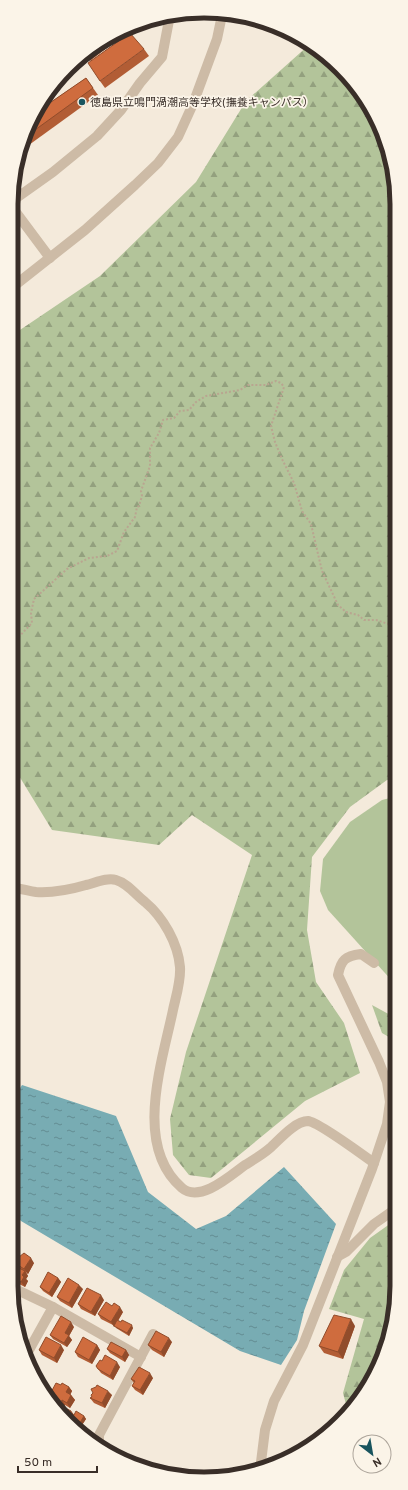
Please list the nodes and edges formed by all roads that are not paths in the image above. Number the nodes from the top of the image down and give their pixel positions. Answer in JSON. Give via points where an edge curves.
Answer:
{"nodes":[{"id":1,"x":221,"y":19,"type":"edge"},
{"id":2,"x":169,"y":22,"type":"edge"},
{"id":3,"x":18,"y":197,"type":"edge"},
{"id":4,"x":18,"y":216,"type":"edge"},
{"id":5,"x":50,"y":258,"type":"junction"},
{"id":6,"x":18,"y":283,"type":"edge"},
{"id":7,"x":18,"y":889,"type":"edge"},
{"id":8,"x":374,"y":963,"type":"dead end"},
{"id":9,"x":374,"y":1163,"type":"junction"},
{"id":10,"x":390,"y":1213,"type":"edge"},
{"id":11,"x":337,"y":1257,"type":"junction"},
{"id":12,"x":18,"y":1290,"type":"edge"},
{"id":13,"x":54,"y":1307,"type":"junction"},
{"id":14,"x":153,"y":1334,"type":"edge"},
{"id":15,"x":29,"y":1350,"type":"edge"},
{"id":16,"x":141,"y":1357,"type":"junction"},
{"id":17,"x":99,"y":1440,"type":"edge"},
{"id":18,"x":261,"y":1463,"type":"edge"}],
"edges":[{"from":1,"to":5,"type":"street","via":[[217,39],[201,83],[178,137],[158,163],[135,185]]},
{"from":2,"to":3,"type":"street","via":[[162,57],[121,110],[97,136]]},
{"from":4,"to":5,"type":"street"},
{"from":5,"to":6,"type":"street"},
{"from":7,"to":9,"type":"street","via":[[56,892],[104,880],[115,880],[126,885],[163,921],[175,947],[180,967],[179,985],[158,1078],[154,1113],[157,1140],[164,1165],[173,1179],[184,1189],[193,1193],[220,1183],[301,1122],[310,1121]]},
{"from":8,"to":9,"type":"street","via":[[361,954],[350,956],[340,963],[338,975],[387,1082],[390,1102],[387,1124]]},
{"from":9,"to":11,"type":"street"},
{"from":10,"to":11,"type":"street"},
{"from":11,"to":18,"type":"street","via":[[303,1345],[274,1401],[265,1430]]},
{"from":12,"to":13,"type":"street"},
{"from":13,"to":15,"type":"street"},
{"from":13,"to":16,"type":"street"},
{"from":14,"to":16,"type":"street"},
{"from":16,"to":17,"type":"street","via":[[99,1435]]}]}
